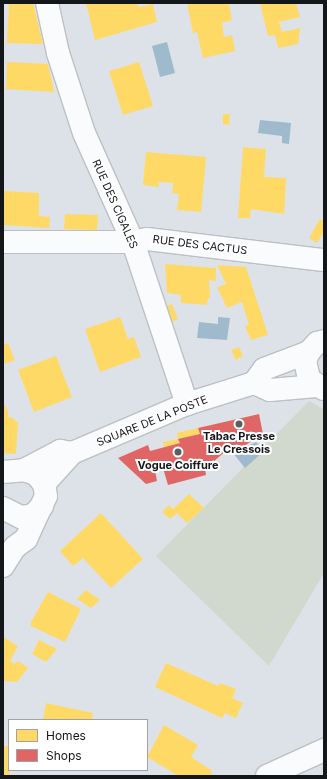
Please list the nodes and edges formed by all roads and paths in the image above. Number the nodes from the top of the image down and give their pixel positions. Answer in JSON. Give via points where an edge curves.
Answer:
{"nodes":[{"id":1,"x":47,"y":3,"type":"edge"},
{"id":2,"x":3,"y":242,"type":"edge"},
{"id":3,"x":133,"y":242,"type":"junction"},
{"id":4,"x":324,"y":260,"type":"edge"},
{"id":5,"x":316,"y":346,"type":"edge"},
{"id":6,"x":254,"y":383,"type":"junction"},
{"id":7,"x":321,"y":388,"type":"edge"},
{"id":8,"x":188,"y":404,"type":"junction"},
{"id":9,"x":72,"y":453,"type":"junction"},
{"id":10,"x":10,"y":474,"type":"edge"},
{"id":11,"x":44,"y":484,"type":"junction"},
{"id":12,"x":42,"y":506,"type":"junction"},
{"id":13,"x":5,"y":509,"type":"edge"},
{"id":14,"x":15,"y":548,"type":"junction"},
{"id":15,"x":3,"y":566,"type":"edge"},
{"id":16,"x":324,"y":750,"type":"edge"},
{"id":17,"x":268,"y":776,"type":"edge"}],
"edges":[{"from":1,"to":3,"type":"street","name":"RUE DES CIGALES","via":[[58,53],[84,133]]},
{"from":2,"to":3,"type":"street","name":"RUE DES CACTUS"},
{"from":3,"to":4,"type":"street","name":"RUE DES CACTUS","via":[[147,239]]},
{"from":3,"to":8,"type":"street","name":"RUE DES CIGALES"},
{"from":5,"to":6,"type":"street","via":[[264,369]]},
{"from":5,"to":7,"type":"street","via":[[305,361],[306,371],[309,379]]},
{"from":6,"to":7,"type":"street","via":[[270,390]]},
{"from":6,"to":8,"type":"street","name":"SQUARE DE LA POSTE"},
{"from":8,"to":9,"type":"street","name":"SQUARE DE LA POSTE"},
{"from":9,"to":10,"type":"street","name":"SQUARE DE LA POSTE","via":[[60,451]]},
{"from":9,"to":11,"type":"street","name":"SQUARE DE LA POSTE"},
{"from":10,"to":11,"type":"street","name":"SQUARE DE LA POSTE","via":[[36,474]]},
{"from":11,"to":12,"type":"street","via":[[46,496]]},
{"from":12,"to":13,"type":"street","via":[[33,515],[21,517]]},
{"from":12,"to":14,"type":"street","via":[[26,539]]},
{"from":13,"to":14,"type":"street"},
{"from":14,"to":15,"type":"street"},
{"from":16,"to":17,"type":"street"}]}
